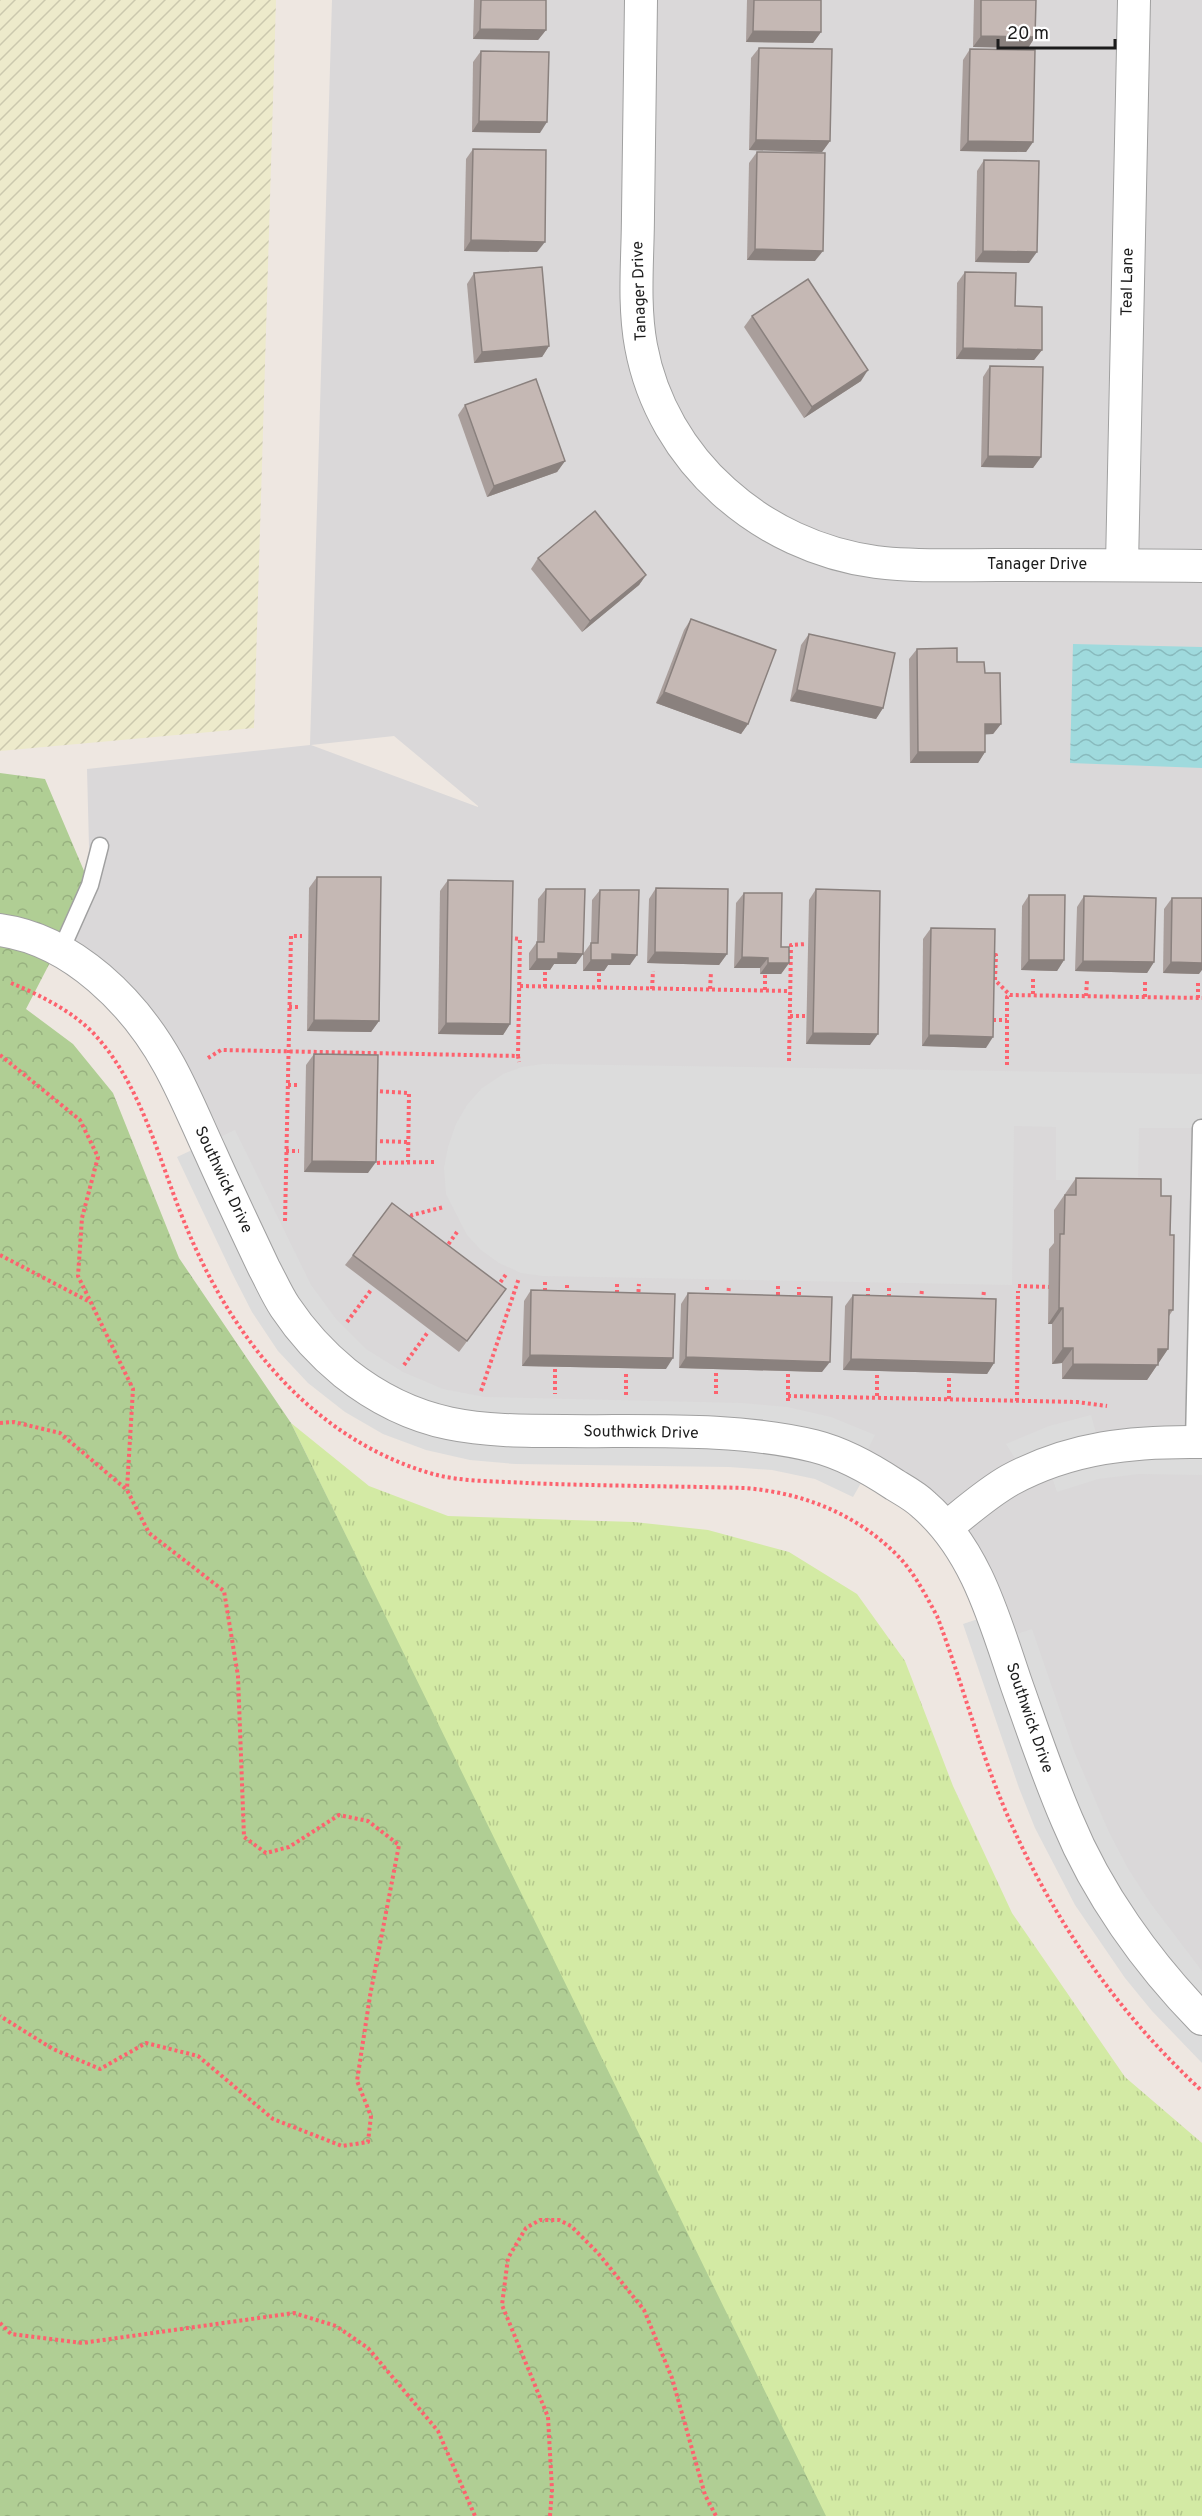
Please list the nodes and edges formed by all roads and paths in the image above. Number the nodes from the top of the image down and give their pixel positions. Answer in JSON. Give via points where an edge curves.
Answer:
{"nodes":[{"id":1,"x":641,"y":0,"type":"edge"},
{"id":2,"x":1134,"y":0,"type":"edge"},
{"id":3,"x":1122,"y":565,"type":"junction"},
{"id":4,"x":1202,"y":566,"type":"edge"},
{"id":5,"x":100,"y":846,"type":"dead end"},
{"id":6,"x":0,"y":930,"type":"edge"},
{"id":7,"x":302,"y":936,"type":"dead end"},
{"id":8,"x":506,"y":938,"type":"edge"},
{"id":9,"x":806,"y":944,"type":"dead end"},
{"id":10,"x":61,"y":950,"type":"junction"},
{"id":11,"x":994,"y":955,"type":"edge"},
{"id":12,"x":546,"y":970,"type":"edge"},
{"id":13,"x":599,"y":971,"type":"edge"},
{"id":14,"x":653,"y":971,"type":"edge"},
{"id":15,"x":711,"y":972,"type":"edge"},
{"id":16,"x":765,"y":974,"type":"edge"},
{"id":17,"x":1033,"y":979,"type":"edge"},
{"id":18,"x":1087,"y":980,"type":"edge"},
{"id":19,"x":1145,"y":980,"type":"edge"},
{"id":20,"x":11,"y":982,"type":"dead end"},
{"id":21,"x":1198,"y":982,"type":"edge"},
{"id":22,"x":520,"y":986,"type":"junction"},
{"id":23,"x":545,"y":987,"type":"junction"},
{"id":24,"x":599,"y":988,"type":"junction"},
{"id":25,"x":652,"y":988,"type":"junction"},
{"id":26,"x":710,"y":989,"type":"junction"},
{"id":27,"x":765,"y":990,"type":"junction"},
{"id":28,"x":790,"y":991,"type":"junction"},
{"id":29,"x":1010,"y":995,"type":"junction"},
{"id":30,"x":1033,"y":995,"type":"junction"},
{"id":31,"x":1086,"y":996,"type":"junction"},
{"id":32,"x":1145,"y":997,"type":"junction"},
{"id":33,"x":1200,"y":998,"type":"edge"},
{"id":34,"x":289,"y":1007,"type":"junction"},
{"id":35,"x":300,"y":1007,"type":"dead end"},
{"id":36,"x":512,"y":1010,"type":"edge"},
{"id":37,"x":519,"y":1010,"type":"junction"},
{"id":38,"x":790,"y":1016,"type":"junction"},
{"id":39,"x":805,"y":1016,"type":"dead end"},
{"id":40,"x":993,"y":1020,"type":"edge"},
{"id":41,"x":1007,"y":1020,"type":"junction"},
{"id":42,"x":288,"y":1052,"type":"junction"},
{"id":43,"x":0,"y":1055,"type":"edge"},
{"id":44,"x":518,"y":1056,"type":"junction"},
{"id":45,"x":208,"y":1058,"type":"dead end"},
{"id":46,"x":789,"y":1061,"type":"dead end"},
{"id":47,"x":519,"y":1062,"type":"dead end"},
{"id":48,"x":1007,"y":1065,"type":"dead end"},
{"id":49,"x":288,"y":1085,"type":"junction"},
{"id":50,"x":300,"y":1085,"type":"dead end"},
{"id":51,"x":371,"y":1091,"type":"edge"},
{"id":52,"x":1201,"y":1128,"type":"edge"},
{"id":53,"x":370,"y":1141,"type":"edge"},
{"id":54,"x":408,"y":1142,"type":"junction"},
{"id":55,"x":286,"y":1151,"type":"junction"},
{"id":56,"x":299,"y":1151,"type":"dead end"},
{"id":57,"x":408,"y":1162,"type":"junction"},
{"id":58,"x":436,"y":1162,"type":"dead end"},
{"id":59,"x":370,"y":1163,"type":"edge"},
{"id":60,"x":444,"y":1207,"type":"dead end"},
{"id":61,"x":285,"y":1221,"type":"dead end"},
{"id":62,"x":405,"y":1226,"type":"edge"},
{"id":63,"x":457,"y":1232,"type":"dead end"},
{"id":64,"x":437,"y":1246,"type":"edge"},
{"id":65,"x":0,"y":1256,"type":"edge"},
{"id":66,"x":507,"y":1273,"type":"dead end"},
{"id":67,"x":519,"y":1278,"type":"dead end"},
{"id":68,"x":545,"y":1282,"type":"dead end"},
{"id":69,"x":567,"y":1283,"type":"dead end"},
{"id":70,"x":617,"y":1284,"type":"dead end"},
{"id":71,"x":639,"y":1284,"type":"dead end"},
{"id":72,"x":488,"y":1285,"type":"edge"},
{"id":73,"x":707,"y":1285,"type":"dead end"},
{"id":74,"x":729,"y":1286,"type":"dead end"},
{"id":75,"x":778,"y":1287,"type":"dead end"},
{"id":76,"x":799,"y":1287,"type":"dead end"},
{"id":77,"x":1049,"y":1287,"type":"dead end"},
{"id":78,"x":868,"y":1288,"type":"dead end"},
{"id":79,"x":889,"y":1288,"type":"dead end"},
{"id":80,"x":922,"y":1289,"type":"dead end"},
{"id":81,"x":371,"y":1290,"type":"edge"},
{"id":82,"x":984,"y":1290,"type":"dead end"},
{"id":83,"x":546,"y":1298,"type":"edge"},
{"id":84,"x":567,"y":1298,"type":"edge"},
{"id":85,"x":617,"y":1299,"type":"edge"},
{"id":86,"x":638,"y":1300,"type":"edge"},
{"id":87,"x":91,"y":1302,"type":"junction"},
{"id":88,"x":707,"y":1302,"type":"edge"},
{"id":89,"x":728,"y":1302,"type":"edge"},
{"id":90,"x":778,"y":1303,"type":"edge"},
{"id":91,"x":799,"y":1303,"type":"edge"},
{"id":92,"x":868,"y":1304,"type":"edge"},
{"id":93,"x":889,"y":1304,"type":"edge"},
{"id":94,"x":921,"y":1307,"type":"edge"},
{"id":95,"x":983,"y":1308,"type":"edge"},
{"id":96,"x":347,"y":1322,"type":"dead end"},
{"id":97,"x":428,"y":1332,"type":"edge"},
{"id":98,"x":404,"y":1365,"type":"dead end"},
{"id":99,"x":555,"y":1369,"type":"edge"},
{"id":100,"x":626,"y":1371,"type":"edge"},
{"id":101,"x":716,"y":1373,"type":"edge"},
{"id":102,"x":788,"y":1374,"type":"edge"},
{"id":103,"x":877,"y":1375,"type":"edge"},
{"id":104,"x":949,"y":1377,"type":"edge"},
{"id":105,"x":481,"y":1391,"type":"dead end"},
{"id":106,"x":555,"y":1394,"type":"dead end"},
{"id":107,"x":626,"y":1395,"type":"dead end"},
{"id":108,"x":716,"y":1396,"type":"dead end"},
{"id":109,"x":877,"y":1398,"type":"junction"},
{"id":110,"x":949,"y":1400,"type":"junction"},
{"id":111,"x":1017,"y":1401,"type":"junction"},
{"id":112,"x":1107,"y":1406,"type":"dead end"},
{"id":113,"x":0,"y":1423,"type":"edge"},
{"id":114,"x":1198,"y":1442,"type":"edge"},
{"id":115,"x":127,"y":1490,"type":"junction"},
{"id":116,"x":947,"y":1527,"type":"junction"},
{"id":117,"x":0,"y":2016,"type":"edge"},
{"id":118,"x":1202,"y":2019,"type":"edge"},
{"id":119,"x":1202,"y":2091,"type":"edge"},
{"id":120,"x":0,"y":2323,"type":"edge"},
{"id":121,"x":475,"y":2516,"type":"edge"},
{"id":122,"x":550,"y":2516,"type":"edge"},
{"id":123,"x":716,"y":2516,"type":"edge"}],
"edges":[{"from":1,"to":3,"type":"street","name":"Tanager Drive","via":[[637,293],[641,346],[672,431],[699,467],[734,502],[776,530],[825,551],[876,562],[939,565]]},
{"from":2,"to":3,"type":"street","name":"Teal Lane"},
{"from":3,"to":4,"type":"street","name":"Tanager Drive"},
{"from":5,"to":10,"type":"lane","via":[[90,885]]},
{"from":6,"to":10,"type":"street","name":"Southwick Drive"},
{"from":7,"to":34,"type":"path","via":[[291,936]]},
{"from":8,"to":22,"type":"path","via":[[520,939]]},
{"from":9,"to":28,"type":"path","via":[[791,945]]},
{"from":10,"to":116,"type":"street","name":"Southwick Drive","via":[[95,974],[147,1030],[167,1062],[285,1307],[343,1371],[379,1397],[417,1415],[463,1428],[727,1434],[819,1447],[872,1470],[922,1502]]},
{"from":11,"to":29,"type":"path","via":[[995,980]]},
{"from":12,"to":23,"type":"path"},
{"from":13,"to":24,"type":"path"},
{"from":14,"to":25,"type":"path"},
{"from":15,"to":26,"type":"path"},
{"from":16,"to":27,"type":"path"},
{"from":17,"to":30,"type":"path"},
{"from":18,"to":31,"type":"path"},
{"from":19,"to":32,"type":"path"},
{"from":20,"to":119,"type":"path","via":[[49,1002],[94,1034],[119,1065],[188,1233],[227,1310],[264,1363],[306,1406],[347,1436],[434,1474],[479,1480],[776,1491],[842,1514],[899,1558],[937,1616],[1013,1830],[1046,1893],[1106,1986],[1140,2028]]},
{"from":21,"to":33,"type":"path"},
{"from":22,"to":23,"type":"path"},
{"from":22,"to":37,"type":"path"},
{"from":23,"to":24,"type":"path"},
{"from":24,"to":25,"type":"path"},
{"from":25,"to":26,"type":"path"},
{"from":26,"to":27,"type":"path"},
{"from":27,"to":28,"type":"path"},
{"from":28,"to":38,"type":"path"},
{"from":29,"to":30,"type":"path"},
{"from":29,"to":41,"type":"path"},
{"from":30,"to":31,"type":"path"},
{"from":31,"to":32,"type":"path"},
{"from":32,"to":33,"type":"path"},
{"from":34,"to":35,"type":"path"},
{"from":34,"to":42,"type":"path"},
{"from":36,"to":37,"type":"path"},
{"from":37,"to":44,"type":"path"},
{"from":38,"to":39,"type":"path"},
{"from":38,"to":46,"type":"path"},
{"from":40,"to":41,"type":"path"},
{"from":41,"to":48,"type":"path"},
{"from":42,"to":44,"type":"path"},
{"from":42,"to":45,"type":"path","via":[[221,1050]]},
{"from":42,"to":49,"type":"path"},
{"from":43,"to":87,"type":"path","via":[[80,1120],[98,1157],[82,1218],[78,1276]]},
{"from":44,"to":47,"type":"path"},
{"from":49,"to":50,"type":"path"},
{"from":49,"to":55,"type":"path"},
{"from":51,"to":54,"type":"path","via":[[409,1093]]},
{"from":52,"to":114,"type":"lane"},
{"from":53,"to":54,"type":"path"},
{"from":54,"to":57,"type":"path"},
{"from":55,"to":56,"type":"path"},
{"from":55,"to":61,"type":"path"},
{"from":57,"to":58,"type":"path"},
{"from":57,"to":59,"type":"path"},
{"from":60,"to":62,"type":"path","via":[[412,1215]]},
{"from":63,"to":64,"type":"path","via":[[444,1251]]},
{"from":65,"to":87,"type":"path"},
{"from":66,"to":72,"type":"path","via":[[495,1290]]},
{"from":67,"to":105,"type":"path"},
{"from":68,"to":83,"type":"path"},
{"from":69,"to":84,"type":"path"},
{"from":70,"to":85,"type":"path"},
{"from":71,"to":86,"type":"path"},
{"from":73,"to":88,"type":"path"},
{"from":74,"to":89,"type":"path"},
{"from":75,"to":90,"type":"path"},
{"from":76,"to":91,"type":"path"},
{"from":77,"to":111,"type":"path","via":[[1018,1288]]},
{"from":78,"to":92,"type":"path"},
{"from":79,"to":93,"type":"path"},
{"from":80,"to":94,"type":"path"},
{"from":81,"to":96,"type":"path"},
{"from":82,"to":95,"type":"path"},
{"from":87,"to":115,"type":"path","via":[[133,1389]]},
{"from":97,"to":98,"type":"path"},
{"from":99,"to":106,"type":"path"},
{"from":100,"to":107,"type":"path"},
{"from":101,"to":108,"type":"path"},
{"from":102,"to":109,"type":"path","via":[[788,1398]]},
{"from":103,"to":109,"type":"path"},
{"from":104,"to":110,"type":"path"},
{"from":109,"to":110,"type":"path"},
{"from":110,"to":111,"type":"path"},
{"from":111,"to":112,"type":"path"},
{"from":113,"to":115,"type":"path","via":[[14,1422],[60,1433]]},
{"from":114,"to":116,"type":"street","via":[[1122,1445],[1080,1451],[1043,1463],[1008,1481]]},
{"from":115,"to":117,"type":"path","via":[[149,1533],[224,1591],[238,1676],[244,1837],[266,1853],[289,1847],[339,1815],[368,1821],[399,1845],[357,2081],[371,2116],[368,2142],[342,2146],[273,2119],[198,2056],[146,2043],[100,2069],[53,2049]]},
{"from":116,"to":118,"type":"street","name":"Southwick Drive","via":[[988,1603],[1048,1773],[1093,1872],[1153,1962]]},
{"from":120,"to":121,"type":"path","via":[[11,2334],[82,2343],[294,2313],[336,2326],[369,2348],[438,2431]]},
{"from":122,"to":123,"type":"path","via":[[548,2417],[502,2305],[508,2258],[526,2228],[540,2220],[559,2220],[571,2226],[644,2310],[672,2378],[705,2495]]}]}
